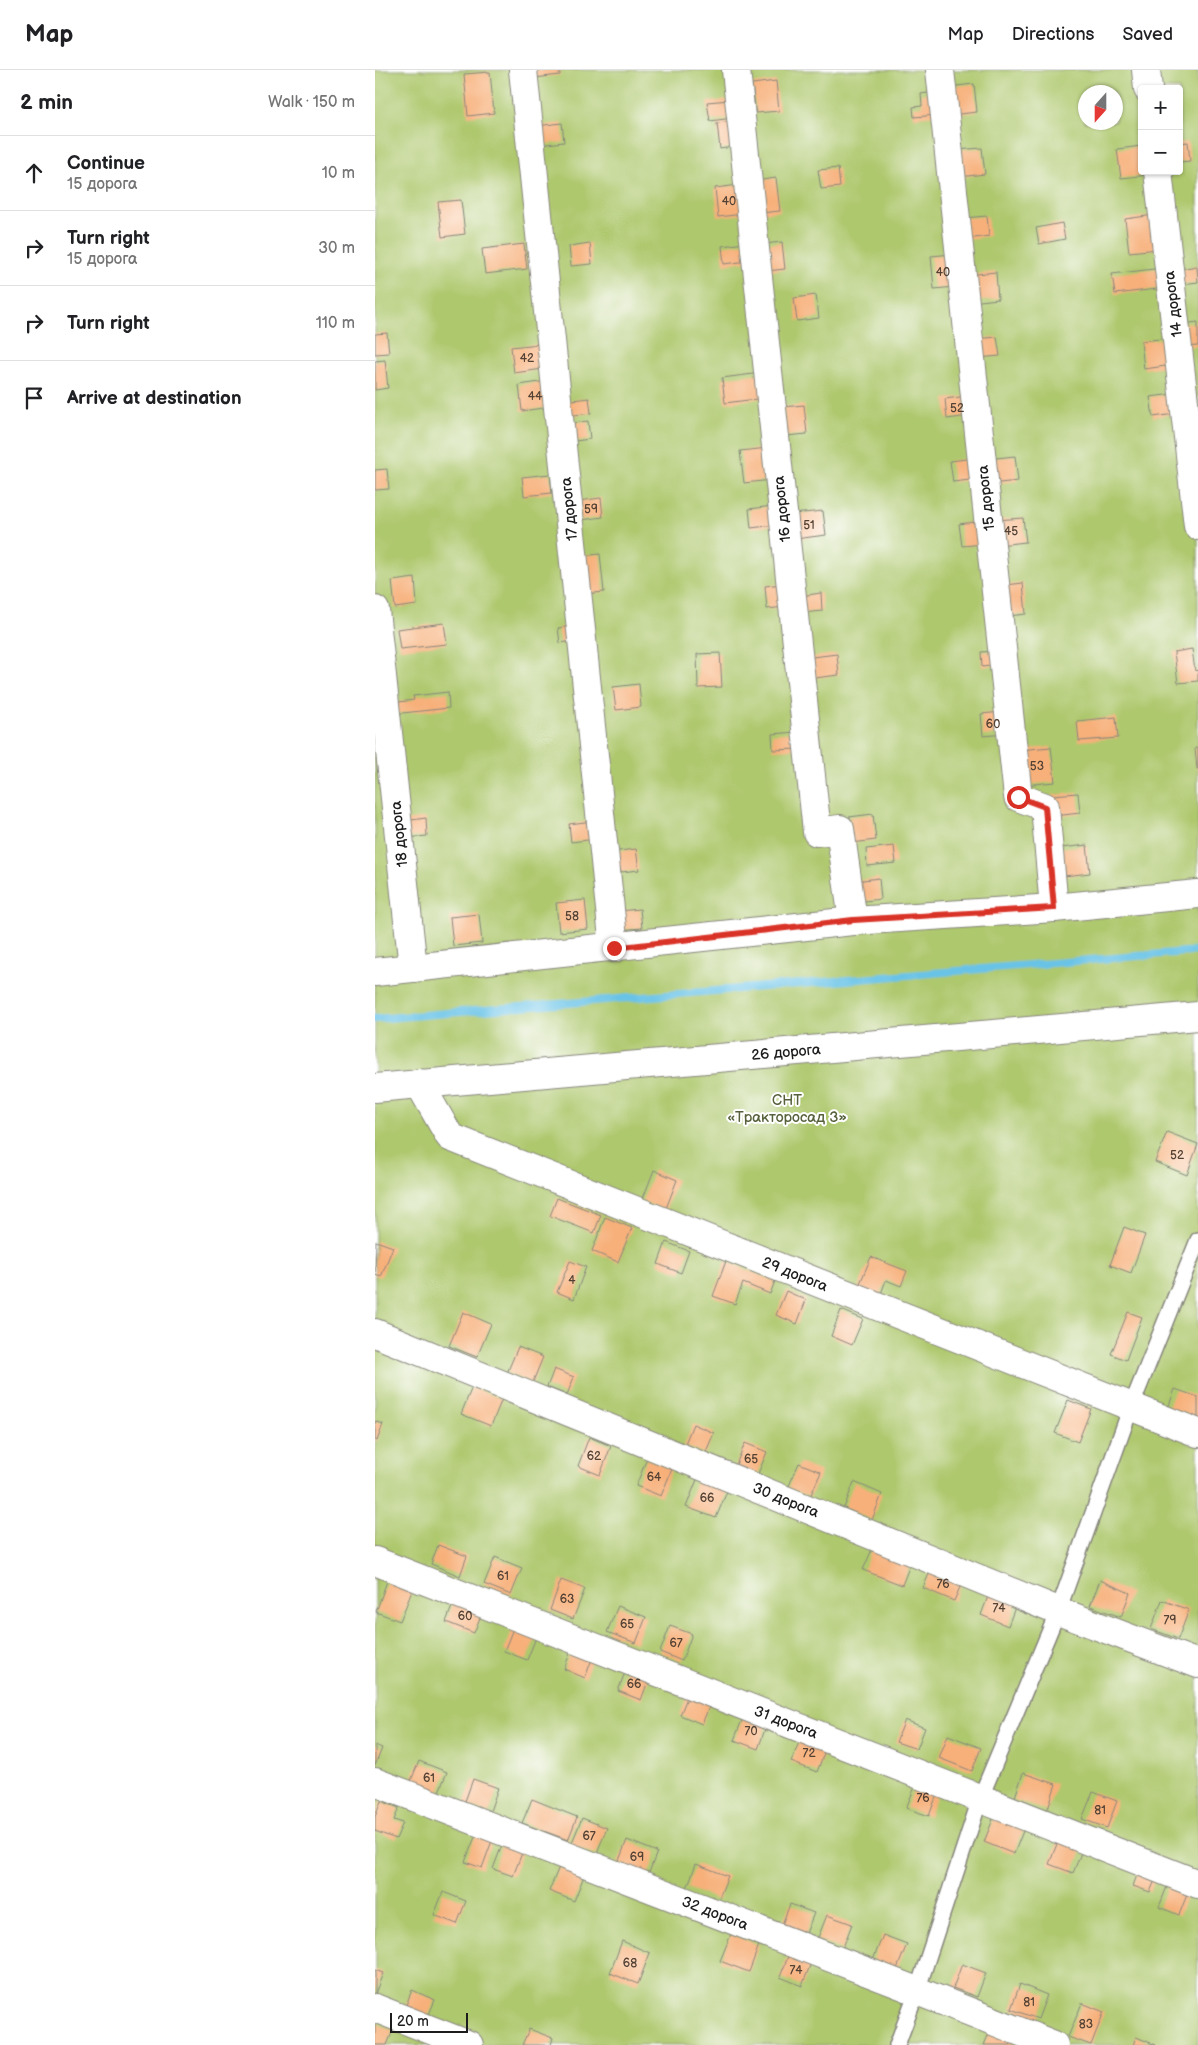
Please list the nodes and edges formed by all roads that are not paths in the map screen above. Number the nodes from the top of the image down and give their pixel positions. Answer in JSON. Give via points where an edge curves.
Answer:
{"nodes":[{"id":1,"x":523,"y":70,"type":"edge"},
{"id":2,"x":736,"y":70,"type":"edge"},
{"id":3,"x":940,"y":70,"type":"edge"},
{"id":4,"x":1146,"y":70,"type":"edge"},
{"id":5,"x":1148,"y":85,"type":"edge"},
{"id":6,"x":1157,"y":175,"type":"edge"},
{"id":7,"x":1198,"y":526,"type":"edge"},
{"id":8,"x":375,"y":610,"type":"edge"},
{"id":9,"x":1198,"y":894,"type":"edge"},
{"id":10,"x":1054,"y":908,"type":"junction"},
{"id":11,"x":853,"y":920,"type":"junction"},
{"id":12,"x":614,"y":948,"type":"junction"},
{"id":13,"x":413,"y":968,"type":"junction"},
{"id":14,"x":375,"y":972,"type":"edge"},
{"id":15,"x":1198,"y":1016,"type":"edge"},
{"id":16,"x":419,"y":1083,"type":"junction"},
{"id":17,"x":375,"y":1088,"type":"edge"},
{"id":18,"x":1198,"y":1240,"type":"edge"},
{"id":19,"x":375,"y":1332,"type":"edge"},
{"id":20,"x":1131,"y":1407,"type":"junction"},
{"id":21,"x":1198,"y":1433,"type":"edge"},
{"id":22,"x":375,"y":1561,"type":"edge"},
{"id":23,"x":1059,"y":1611,"type":"junction"},
{"id":24,"x":1198,"y":1664,"type":"edge"},
{"id":25,"x":375,"y":1782,"type":"edge"},
{"id":26,"x":980,"y":1799,"type":"junction"},
{"id":27,"x":1198,"y":1884,"type":"edge"},
{"id":28,"x":917,"y":1991,"type":"junction"},
{"id":29,"x":375,"y":2008,"type":"edge"},
{"id":30,"x":469,"y":2045,"type":"edge"},
{"id":31,"x":897,"y":2045,"type":"edge"},
{"id":32,"x":1054,"y":2045,"type":"edge"}],
"edges":[{"from":1,"to":12,"type":"street","name":"17 дорога"},
{"from":2,"to":11,"type":"street","name":"16 дорога","via":[[817,832],[840,829]]},
{"from":3,"to":10,"type":"street","name":"15 дорога","via":[[1018,797],[1045,807]]},
{"from":4,"to":5,"type":"street"},
{"from":6,"to":7,"type":"street","name":"14 дорога"},
{"from":8,"to":13,"type":"street","name":"18 дорога"},
{"from":9,"to":10,"type":"street"},
{"from":10,"to":11,"type":"street"},
{"from":11,"to":12,"type":"street"},
{"from":12,"to":13,"type":"street"},
{"from":13,"to":14,"type":"street"},
{"from":15,"to":16,"type":"street","name":"26 дорога"},
{"from":16,"to":17,"type":"street","name":"26 дорога"},
{"from":16,"to":20,"type":"street","name":"29 дорога","via":[[450,1137]]},
{"from":18,"to":20,"type":"lane"},
{"from":19,"to":23,"type":"street","name":"30 дорога"},
{"from":20,"to":21,"type":"street","name":"29 дорога"},
{"from":20,"to":23,"type":"lane"},
{"from":22,"to":26,"type":"street","name":"31 дорога"},
{"from":23,"to":24,"type":"street","name":"30 дорога"},
{"from":23,"to":26,"type":"lane"},
{"from":25,"to":28,"type":"street","name":"32 дорога"},
{"from":26,"to":27,"type":"street","name":"31 дорога"},
{"from":26,"to":28,"type":"lane"},
{"from":28,"to":31,"type":"lane"},
{"from":28,"to":32,"type":"street","name":"32 дорога"},
{"from":29,"to":30,"type":"street"}]}
